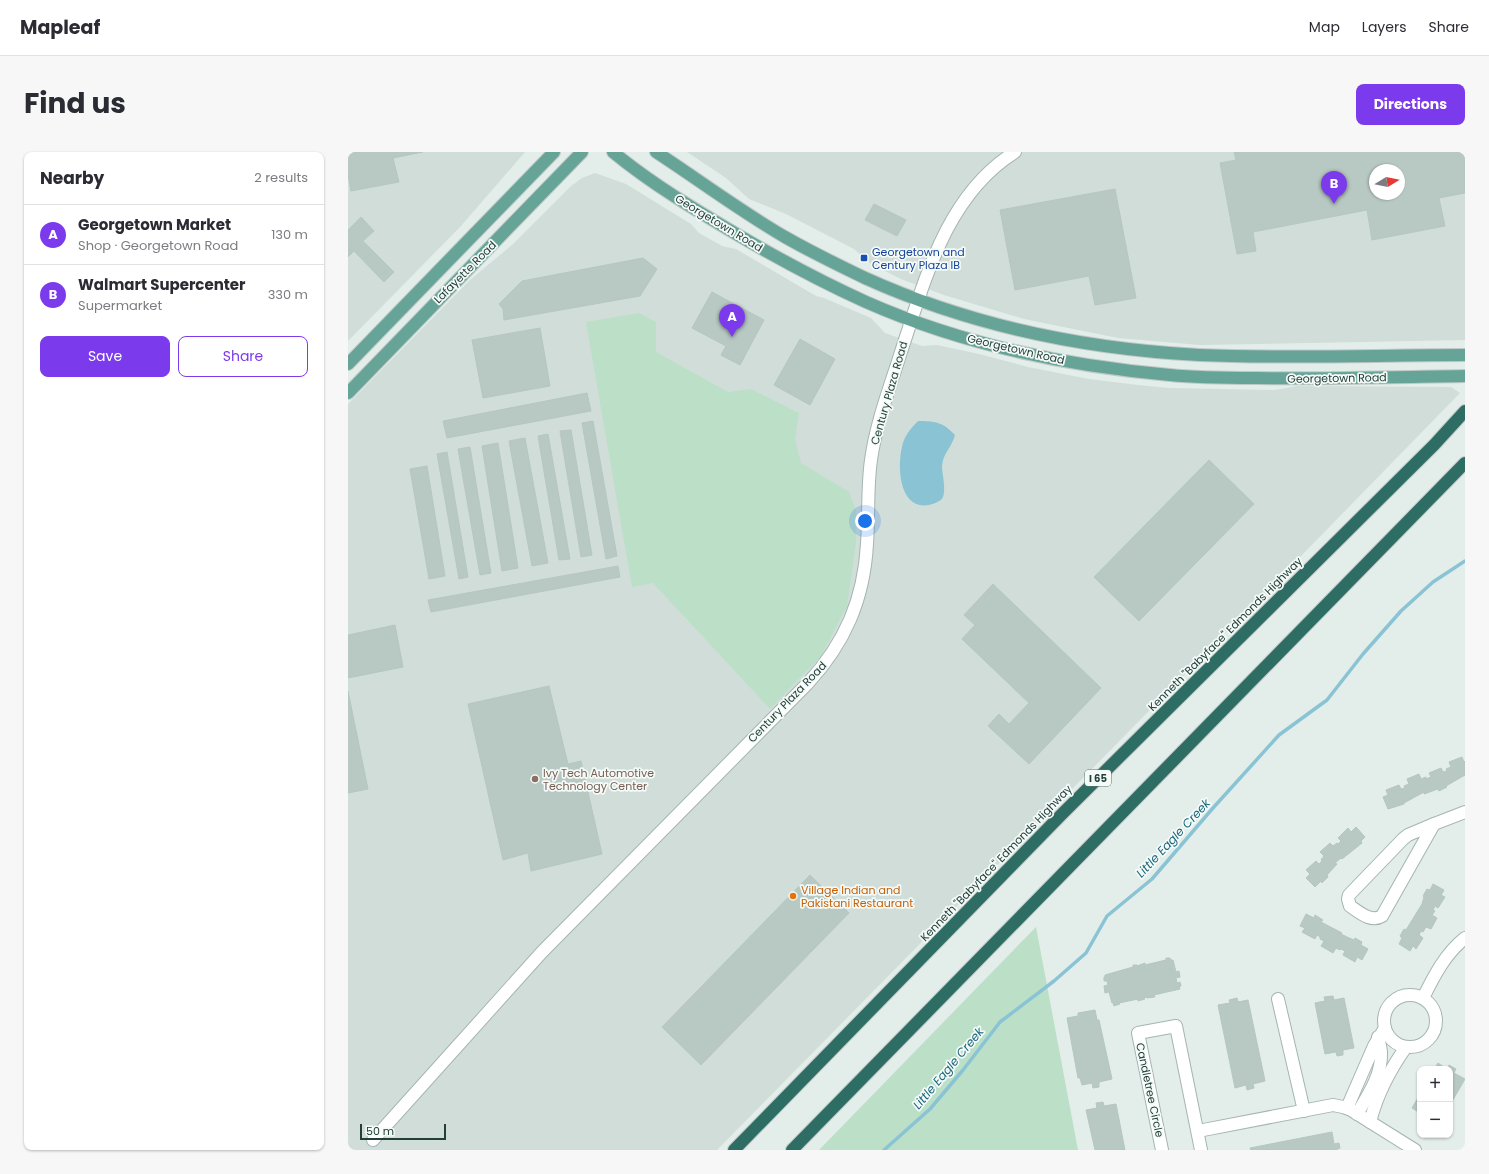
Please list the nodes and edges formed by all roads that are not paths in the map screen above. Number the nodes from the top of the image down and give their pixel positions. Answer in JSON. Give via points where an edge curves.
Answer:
{"nodes":[{"id":1,"x":554,"y":152,"type":"edge"},
{"id":2,"x":582,"y":152,"type":"edge"},
{"id":3,"x":613,"y":152,"type":"edge"},
{"id":4,"x":656,"y":152,"type":"edge"},
{"id":5,"x":1015,"y":152,"type":"edge"},
{"id":6,"x":919,"y":299,"type":"junction"},
{"id":7,"x":912,"y":320,"type":"junction"},
{"id":8,"x":1465,"y":355,"type":"edge"},
{"id":9,"x":348,"y":364,"type":"edge"},
{"id":10,"x":1461,"y":376,"type":"edge"},
{"id":11,"x":348,"y":393,"type":"edge"},
{"id":12,"x":1465,"y":411,"type":"edge"},
{"id":13,"x":1465,"y":463,"type":"edge"},
{"id":14,"x":1465,"y":812,"type":"edge"},
{"id":15,"x":1434,"y":824,"type":"junction"},
{"id":16,"x":1465,"y":938,"type":"edge"},
{"id":17,"x":1423,"y":998,"type":"junction"},
{"id":18,"x":1278,"y":999,"type":"dead end"},
{"id":19,"x":1381,"y":1032,"type":"junction"},
{"id":20,"x":1406,"y":1047,"type":"junction"},
{"id":21,"x":1304,"y":1111,"type":"junction"},
{"id":22,"x":1352,"y":1111,"type":"junction"},
{"id":23,"x":1370,"y":1122,"type":"junction"},
{"id":24,"x":1198,"y":1131,"type":"junction"},
{"id":25,"x":373,"y":1140,"type":"dead end"},
{"id":26,"x":734,"y":1150,"type":"edge"},
{"id":27,"x":792,"y":1150,"type":"edge"},
{"id":28,"x":1162,"y":1150,"type":"edge"},
{"id":29,"x":1202,"y":1150,"type":"edge"},
{"id":30,"x":1415,"y":1150,"type":"edge"}],
"edges":[{"from":1,"to":9,"type":"main road","name":"Lafayette Road"},
{"from":2,"to":11,"type":"main road","name":"Lafayette Road"},
{"from":3,"to":7,"type":"main road","name":"Georgetown Road","via":[[689,206],[787,263],[867,302]]},
{"from":4,"to":6,"type":"main road","name":"Georgetown Road","via":[[787,238],[866,278]]},
{"from":5,"to":6,"type":"street","name":"Century Plaza Road","via":[[984,176],[956,212],[936,252]]},
{"from":6,"to":7,"type":"street","name":"Century Plaza Road"},
{"from":6,"to":8,"type":"main road","name":"Georgetown Road","via":[[971,317],[1034,333],[1136,350],[1218,356]]},
{"from":7,"to":10,"type":"main road","name":"Georgetown Road","via":[[1012,350],[1133,372],[1213,378]]},
{"from":7,"to":25,"type":"street","name":"Century Plaza Road","via":[[874,446],[870,470],[864,573],[858,600],[843,635],[825,663],[542,952]]},
{"from":12,"to":26,"type":"highway","name":"Kenneth \"Babyface\" Edmonds Highway","number":"I 65","via":[[1434,445],[1062,814]]},
{"from":13,"to":27,"type":"highway"},
{"from":14,"to":15,"type":"street"},
{"from":15,"to":15,"type":"street","via":[[1382,916],[1371,918],[1350,906],[1349,895],[1403,839]]},
{"from":16,"to":17,"type":"street","via":[[1438,970]]},
{"from":17,"to":19,"type":"street","via":[[1406,995],[1391,1003],[1386,1011]]},
{"from":17,"to":20,"type":"street","via":[[1434,1011],[1436,1028],[1426,1042],[1419,1046]]},
{"from":18,"to":21,"type":"street"},
{"from":19,"to":20,"type":"street"},
{"from":19,"to":22,"type":"street"},
{"from":20,"to":23,"type":"street","via":[[1380,1089]]},
{"from":21,"to":22,"type":"street","via":[[1334,1105]]},
{"from":21,"to":24,"type":"street"},
{"from":22,"to":23,"type":"street"},
{"from":23,"to":30,"type":"street"},
{"from":24,"to":28,"type":"street","name":"Candletree Circle","via":[[1176,1026],[1138,1033]]},
{"from":24,"to":29,"type":"street","name":"Candletree Circle"}]}
